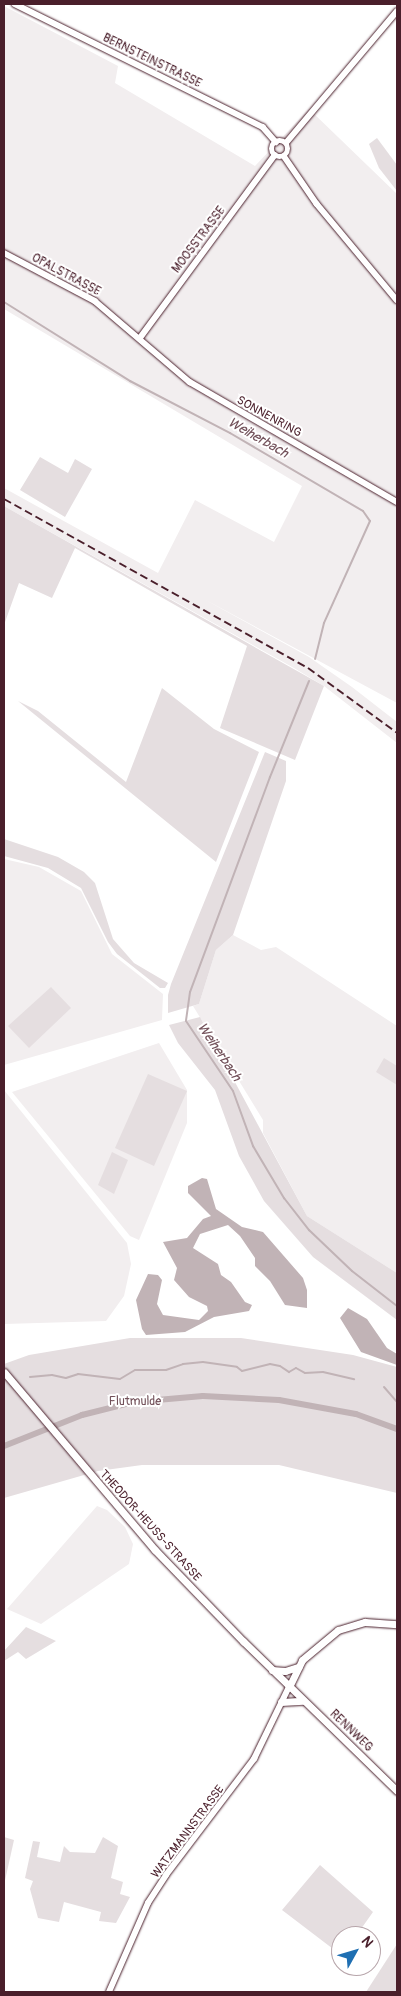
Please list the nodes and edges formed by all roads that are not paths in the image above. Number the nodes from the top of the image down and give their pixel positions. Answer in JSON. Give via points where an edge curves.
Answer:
{"nodes":[{"id":1,"x":15,"y":4,"type":"edge"},
{"id":2,"x":397,"y":11,"type":"edge"},
{"id":3,"x":276,"y":142,"type":"junction"},
{"id":4,"x":286,"y":143,"type":"junction"},
{"id":5,"x":275,"y":155,"type":"junction"},
{"id":6,"x":284,"y":156,"type":"junction"},
{"id":7,"x":4,"y":253,"type":"edge"},
{"id":8,"x":397,"y":300,"type":"edge"},
{"id":9,"x":140,"y":338,"type":"junction"},
{"id":10,"x":397,"y":502,"type":"edge"},
{"id":11,"x":4,"y":1372,"type":"edge"},
{"id":12,"x":397,"y":1624,"type":"edge"},
{"id":13,"x":298,"y":1667,"type":"junction"},
{"id":14,"x":271,"y":1670,"type":"junction"},
{"id":15,"x":289,"y":1687,"type":"junction"},
{"id":16,"x":303,"y":1701,"type":"junction"},
{"id":17,"x":281,"y":1702,"type":"junction"},
{"id":18,"x":397,"y":1792,"type":"edge"},
{"id":19,"x":109,"y":1992,"type":"edge"}],
"edges":[{"from":1,"to":3,"type":"street","name":"BERNSTEINSTRASSE","via":[[264,127]]},
{"from":2,"to":4,"type":"street"},
{"from":3,"to":4,"type":"street"},
{"from":3,"to":5,"type":"street","via":[[272,148]]},
{"from":4,"to":6,"type":"street","via":[[288,150]]},
{"from":5,"to":6,"type":"street"},
{"from":5,"to":9,"type":"street","name":"MOOSSTRASSE"},
{"from":6,"to":8,"type":"street","via":[[317,204]]},
{"from":7,"to":9,"type":"street","name":"OPALSTRASSE","via":[[96,301]]},
{"from":9,"to":10,"type":"street","name":"SONNENRING","via":[[163,362],[190,382]]},
{"from":11,"to":14,"type":"main road","name":"THEODOR-HEUSS-STRASSE","via":[[87,1474],[155,1550]]},
{"from":12,"to":13,"type":"main road","via":[[365,1622],[338,1630],[316,1646]]},
{"from":13,"to":14,"type":"main road","via":[[286,1671]]},
{"from":13,"to":15,"type":"main road"},
{"from":14,"to":15,"type":"main road","name":"THEODOR-HEUSS-STRASSE"},
{"from":15,"to":16,"type":"main road","name":"RENNWEG"},
{"from":15,"to":17,"type":"street","name":"WATZMANNSTRASSE"},
{"from":16,"to":17,"type":"main road"},
{"from":16,"to":18,"type":"main road","name":"RENNWEG"},
{"from":17,"to":19,"type":"street","name":"WATZMANNSTRASSE","via":[[245,1773],[148,1903]]}]}
